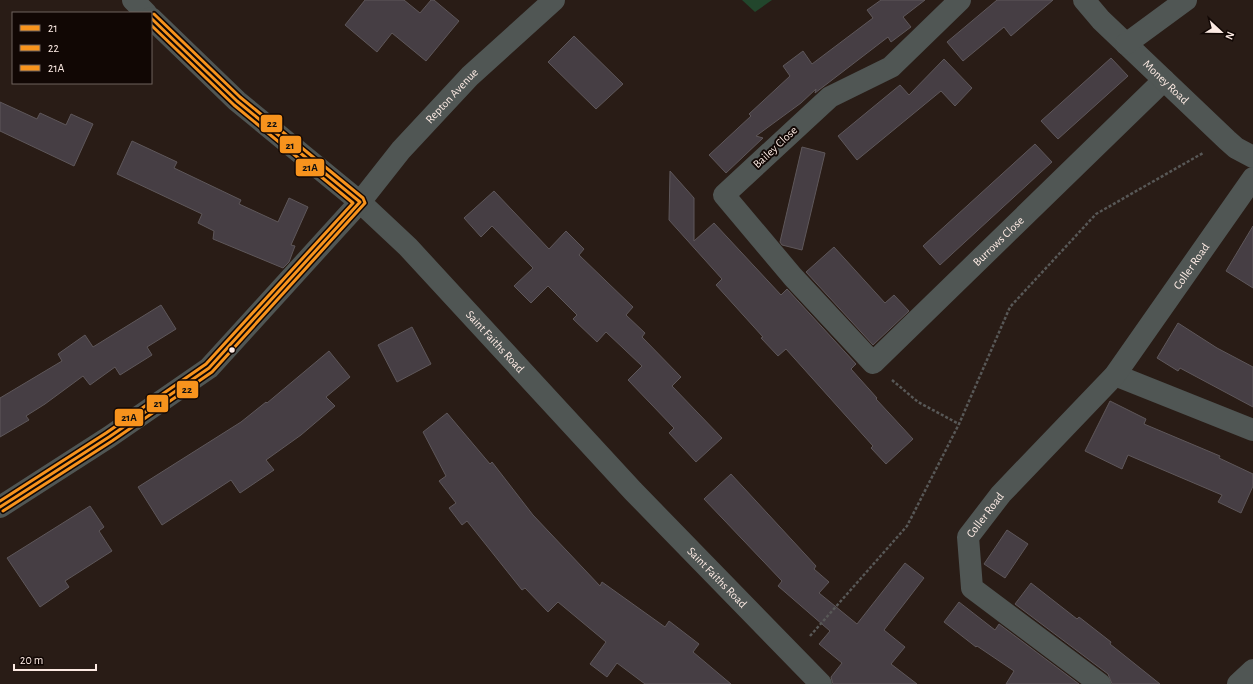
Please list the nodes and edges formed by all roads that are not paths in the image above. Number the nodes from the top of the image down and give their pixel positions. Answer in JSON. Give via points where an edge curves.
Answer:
{"nodes":[{"id":1,"x":133,"y":0,"type":"edge"},
{"id":2,"x":554,"y":0,"type":"edge"},
{"id":3,"x":960,"y":0,"type":"edge"},
{"id":4,"x":1084,"y":0,"type":"edge"},
{"id":5,"x":1186,"y":0,"type":"edge"},
{"id":6,"x":145,"y":12,"type":"edge"},
{"id":7,"x":152,"y":19,"type":"edge"},
{"id":8,"x":1126,"y":44,"type":"junction"},
{"id":9,"x":1164,"y":80,"type":"junction"},
{"id":10,"x":1253,"y":157,"type":"edge"},
{"id":11,"x":1253,"y":178,"type":"edge"},
{"id":12,"x":360,"y":202,"type":"junction"},
{"id":13,"x":873,"y":364,"type":"joint"},
{"id":14,"x":1115,"y":375,"type":"junction"},
{"id":15,"x":1253,"y":430,"type":"edge"},
{"id":16,"x":0,"y":507,"type":"edge"},
{"id":17,"x":1253,"y":670,"type":"edge"},
{"id":18,"x":821,"y":684,"type":"edge"},
{"id":19,"x":1100,"y":684,"type":"edge"},
{"id":20,"x":1238,"y":684,"type":"edge"}],
"edges":[{"from":1,"to":6,"type":"street"},
{"from":2,"to":12,"type":"street","name":"Repton Avenue","via":[[470,76],[401,150]]},
{"from":3,"to":13,"type":"street","name":"Bailey Close","via":[[891,67],[830,97],[724,195],[834,323]]},
{"from":4,"to":8,"type":"street","name":"Money Road"},
{"from":5,"to":8,"type":"street"},
{"from":7,"to":12,"type":"street","name":"Saint Faiths Road","via":[[237,101]]},
{"from":8,"to":9,"type":"street","name":"Money Road"},
{"from":9,"to":10,"type":"street","name":"Money Road","via":[[1226,140]]},
{"from":9,"to":13,"type":"street","name":"Burrows Close"},
{"from":11,"to":14,"type":"street","name":"Coller Road"},
{"from":12,"to":16,"type":"street","name":"Repton Avenue","via":[[209,368],[109,437]]},
{"from":12,"to":18,"type":"street","name":"Saint Faiths Road","via":[[408,247],[633,492]]},
{"from":14,"to":15,"type":"street"},
{"from":14,"to":19,"type":"street","name":"Coller Road","via":[[1001,494],[968,537],[972,588]]},
{"from":17,"to":20,"type":"street"}]}
